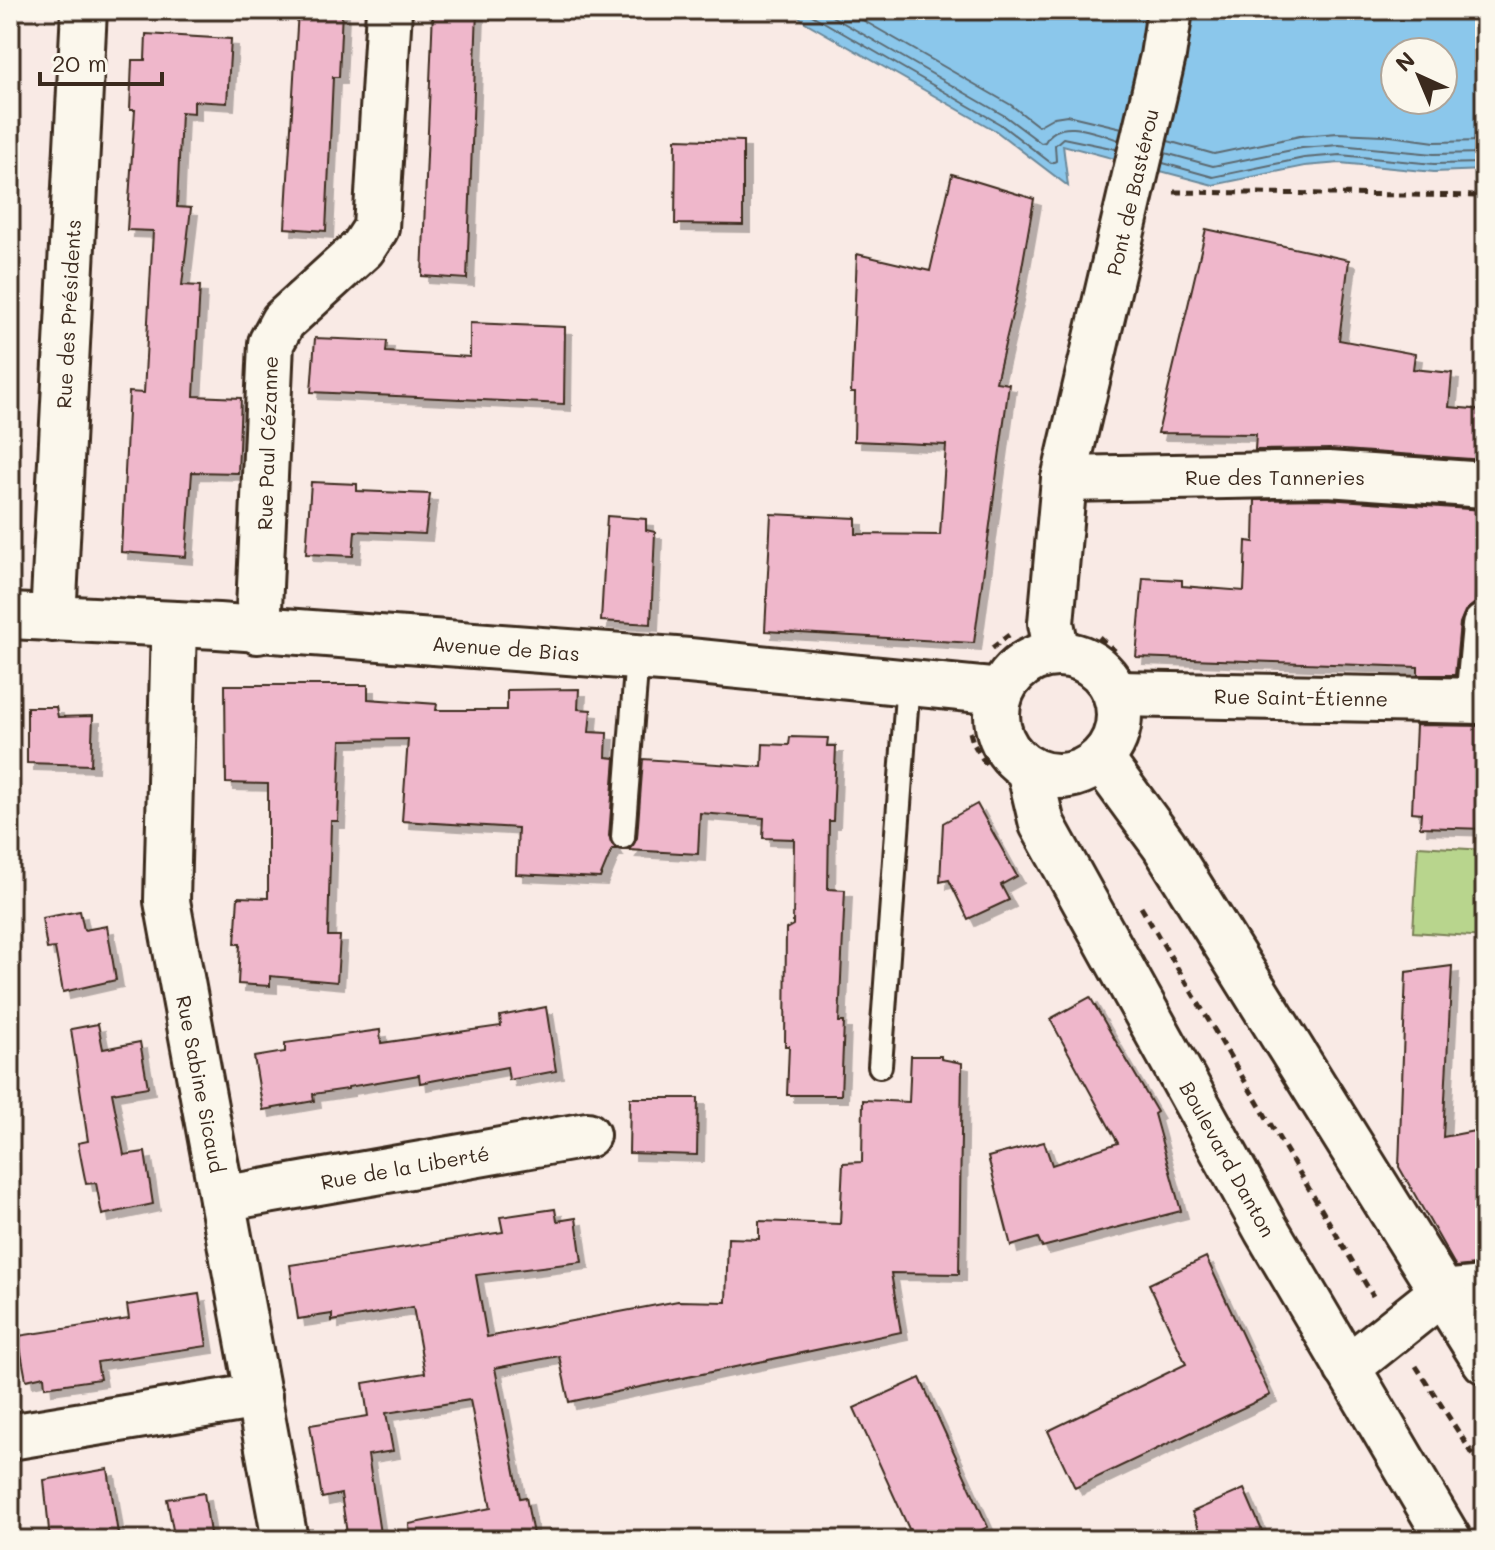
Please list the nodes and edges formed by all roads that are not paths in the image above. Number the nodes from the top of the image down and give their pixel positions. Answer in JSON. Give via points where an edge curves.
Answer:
{"nodes":[{"id":1,"x":84,"y":10,"type":"edge"},
{"id":2,"x":389,"y":10,"type":"edge"},
{"id":3,"x":1170,"y":10,"type":"edge"},
{"id":4,"x":1064,"y":479,"type":"junction"},
{"id":5,"x":1485,"y":485,"type":"edge"},
{"id":6,"x":10,"y":616,"type":"edge"},
{"id":7,"x":53,"y":619,"type":"junction"},
{"id":8,"x":174,"y":624,"type":"junction"},
{"id":9,"x":1485,"y":626,"type":"edge"},
{"id":10,"x":258,"y":631,"type":"junction"},
{"id":11,"x":1054,"y":638,"type":"junction"},
{"id":12,"x":637,"y":657,"type":"junction"},
{"id":13,"x":908,"y":681,"type":"junction"},
{"id":14,"x":985,"y":690,"type":"junction"},
{"id":15,"x":1127,"y":694,"type":"junction"},
{"id":16,"x":1482,"y":701,"type":"edge"},
{"id":17,"x":1101,"y":759,"type":"junction"},
{"id":18,"x":1032,"y":781,"type":"junction"},
{"id":19,"x":623,"y":837,"type":"dead end"},
{"id":20,"x":880,"y":1066,"type":"dead end"},
{"id":21,"x":587,"y":1135,"type":"dead end"},
{"id":22,"x":222,"y":1199,"type":"junction"},
{"id":23,"x":1485,"y":1289,"type":"edge"},
{"id":24,"x":1441,"y":1293,"type":"junction"},
{"id":25,"x":1485,"y":1361,"type":"edge"},
{"id":26,"x":1347,"y":1368,"type":"junction"},
{"id":27,"x":259,"y":1396,"type":"junction"},
{"id":28,"x":10,"y":1437,"type":"edge"},
{"id":29,"x":285,"y":1540,"type":"edge"},
{"id":30,"x":1449,"y":1540,"type":"edge"}],
"edges":[{"from":1,"to":7,"type":"street","name":"Rue des Présidents"},
{"from":2,"to":10,"type":"street","name":"Rue Paul Cézanne","via":[[376,228],[363,248],[283,321],[271,343]]},
{"from":3,"to":4,"type":"street","name":"Pont de Bastérou"},
{"from":4,"to":5,"type":"street","name":"Rue des Tanneries","via":[[1328,474]]},
{"from":4,"to":11,"type":"street","name":"Pont de Bastérou"},
{"from":6,"to":7,"type":"street","name":"Avenue de Bias"},
{"from":7,"to":8,"type":"street","name":"Avenue de Bias"},
{"from":8,"to":10,"type":"street","name":"Avenue de Bias"},
{"from":8,"to":22,"type":"street","name":"Rue Sabine Sicaud","via":[[167,901]]},
{"from":9,"to":16,"type":"street"},
{"from":10,"to":12,"type":"street","name":"Avenue de Bias"},
{"from":11,"to":14,"type":"street","via":[[1040,656]]},
{"from":11,"to":15,"type":"street"},
{"from":12,"to":13,"type":"street","name":"Avenue de Bias"},
{"from":12,"to":19,"type":"lane"},
{"from":13,"to":14,"type":"street","name":"Avenue de Bias"},
{"from":13,"to":20,"type":"lane"},
{"from":14,"to":18,"type":"street","via":[[997,709],[1001,735]]},
{"from":15,"to":16,"type":"street","name":"Rue Saint-Étienne"},
{"from":15,"to":17,"type":"street","via":[[1112,745]]},
{"from":17,"to":18,"type":"street","via":[[1067,776]]},
{"from":17,"to":24,"type":"street","via":[[1164,845]]},
{"from":18,"to":26,"type":"street","name":"Boulevard Danton","via":[[1042,824]]},
{"from":21,"to":22,"type":"street","name":"Rue de la Liberté"},
{"from":22,"to":27,"type":"street","name":"Rue Sabine Sicaud"},
{"from":23,"to":24,"type":"street"},
{"from":24,"to":25,"type":"street"},
{"from":24,"to":26,"type":"street"},
{"from":26,"to":30,"type":"street","name":"Boulevard Danton"},
{"from":27,"to":28,"type":"street"},
{"from":27,"to":29,"type":"street","name":"Rue Sabine Sicaud"}]}
